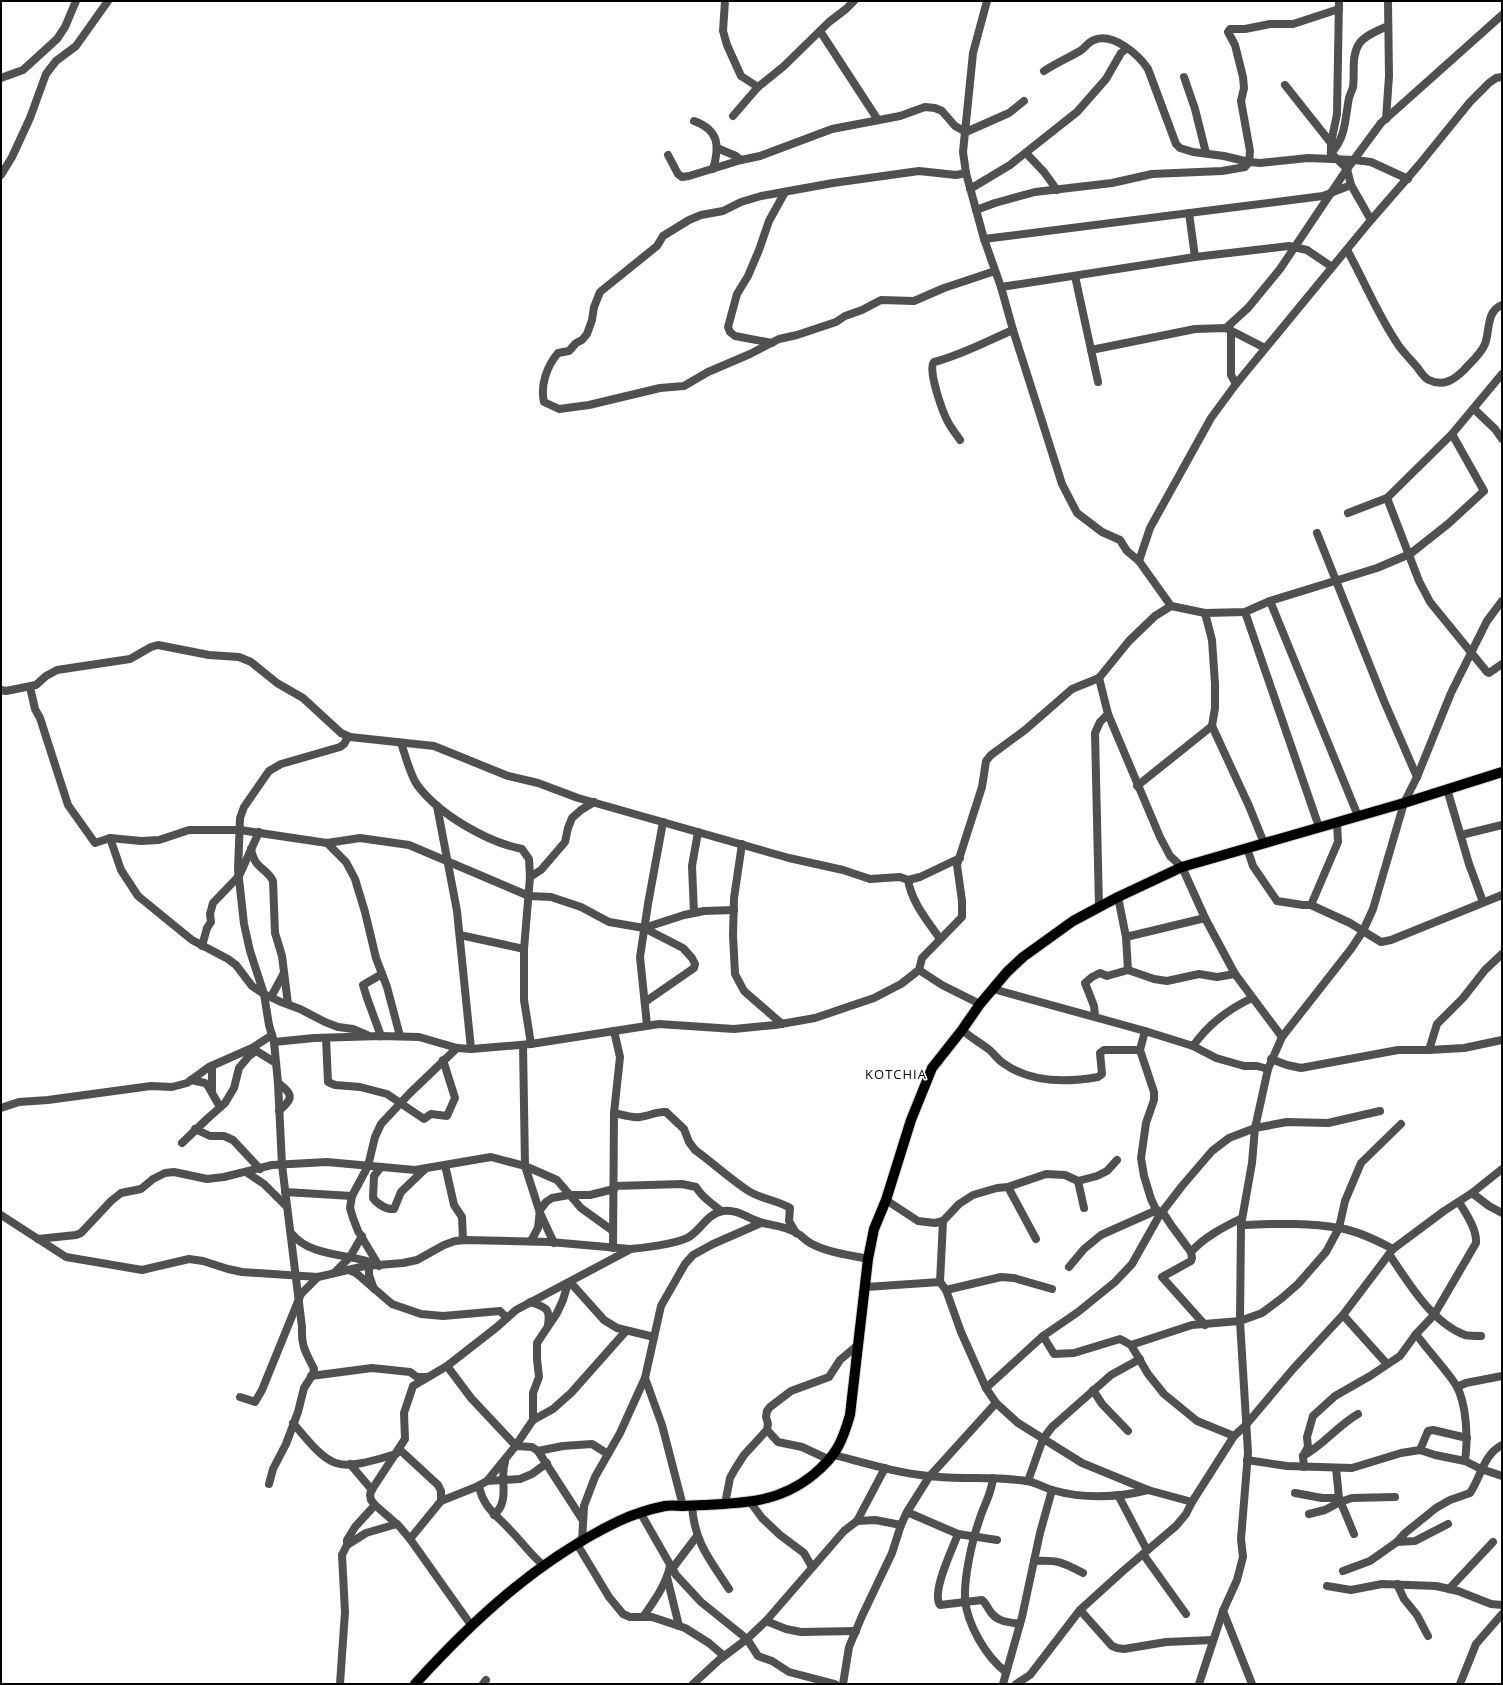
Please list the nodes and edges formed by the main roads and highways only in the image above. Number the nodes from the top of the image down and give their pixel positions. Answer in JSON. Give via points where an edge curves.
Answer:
{"nodes":[{"id":1,"x":1502,"y":772,"type":"edge"},
{"id":2,"x":415,"y":1684,"type":"edge"}],
"edges":[{"from":1,"to":2,"type":"main road","via":[[1182,867],[1073,921],[1023,957],[980,1004],[932,1068],[911,1120],[886,1200],[874,1229],[868,1259],[850,1415],[843,1439],[832,1457],[806,1481],[791,1491],[775,1497],[751,1503],[666,1506],[620,1520],[543,1566],[501,1598],[471,1625]]}]}
